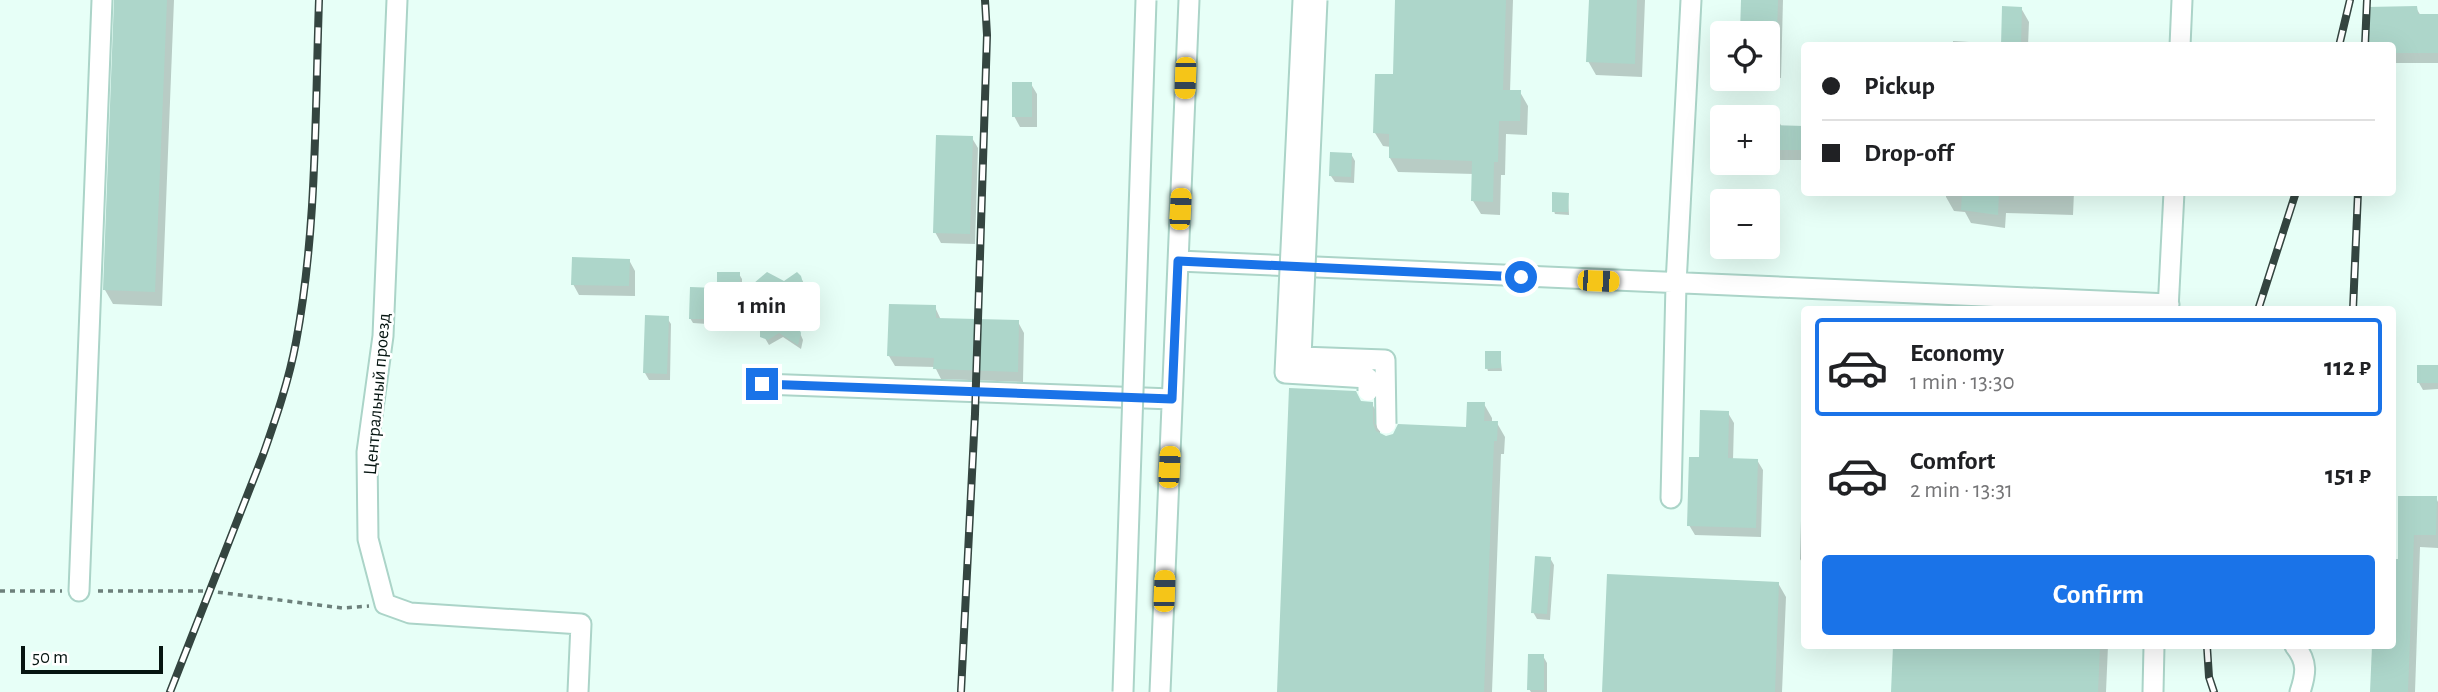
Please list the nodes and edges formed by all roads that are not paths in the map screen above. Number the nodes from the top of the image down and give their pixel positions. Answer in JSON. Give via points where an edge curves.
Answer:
{"nodes":[{"id":1,"x":102,"y":0,"type":"edge"},
{"id":2,"x":397,"y":0,"type":"edge"},
{"id":3,"x":1146,"y":0,"type":"edge"},
{"id":4,"x":1189,"y":0,"type":"edge"},
{"id":5,"x":1303,"y":0,"type":"edge"},
{"id":6,"x":1317,"y":0,"type":"edge"},
{"id":7,"x":1691,"y":0,"type":"edge"},
{"id":8,"x":2182,"y":0,"type":"edge"},
{"id":9,"x":2180,"y":42,"type":"edge"},
{"id":10,"x":2174,"y":196,"type":"edge"},
{"id":11,"x":1178,"y":261,"type":"junction"},
{"id":12,"x":1676,"y":284,"type":"junction"},
{"id":13,"x":1904,"y":302,"type":"edge"},
{"id":14,"x":2116,"y":306,"type":"edge"},
{"id":15,"x":2169,"y":306,"type":"edge"},
{"id":16,"x":762,"y":384,"type":"dead end"},
{"id":17,"x":1368,"y":391,"type":"dead end"},
{"id":18,"x":1172,"y":399,"type":"junction"},
{"id":19,"x":1386,"y":424,"type":"dead end"},
{"id":20,"x":1671,"y":498,"type":"dead end"},
{"id":21,"x":79,"y":591,"type":"road end"},
{"id":22,"x":2154,"y":649,"type":"edge"},
{"id":23,"x":2298,"y":649,"type":"edge"},
{"id":24,"x":578,"y":692,"type":"edge"},
{"id":25,"x":1123,"y":692,"type":"edge"},
{"id":26,"x":1160,"y":692,"type":"edge"},
{"id":27,"x":2153,"y":692,"type":"edge"},
{"id":28,"x":2300,"y":692,"type":"edge"}],
"edges":[{"from":1,"to":21,"type":"street"},
{"from":2,"to":24,"type":"street","name":"Центральный проезд","via":[[383,336],[367,452],[368,539],[385,604],[410,612],[581,624]]},
{"from":3,"to":25,"type":"street","bridge":true},
{"from":4,"to":11,"type":"street"},
{"from":5,"to":17,"type":"street","bridge":true,"via":[[1285,373],[1368,378]]},
{"from":6,"to":19,"type":"street","bridge":true,"via":[[1301,357],[1385,360]]},
{"from":7,"to":12,"type":"street"},
{"from":8,"to":9,"type":"street"},
{"from":10,"to":15,"type":"street"},
{"from":11,"to":12,"type":"street"},
{"from":11,"to":18,"type":"street"},
{"from":12,"to":13,"type":"street"},
{"from":12,"to":20,"type":"street"},
{"from":13,"to":14,"type":"street"},
{"from":16,"to":18,"type":"street"},
{"from":18,"to":26,"type":"street"},
{"from":22,"to":27,"type":"street"},
{"from":23,"to":28,"type":"street","via":[[2306,674]]}]}
